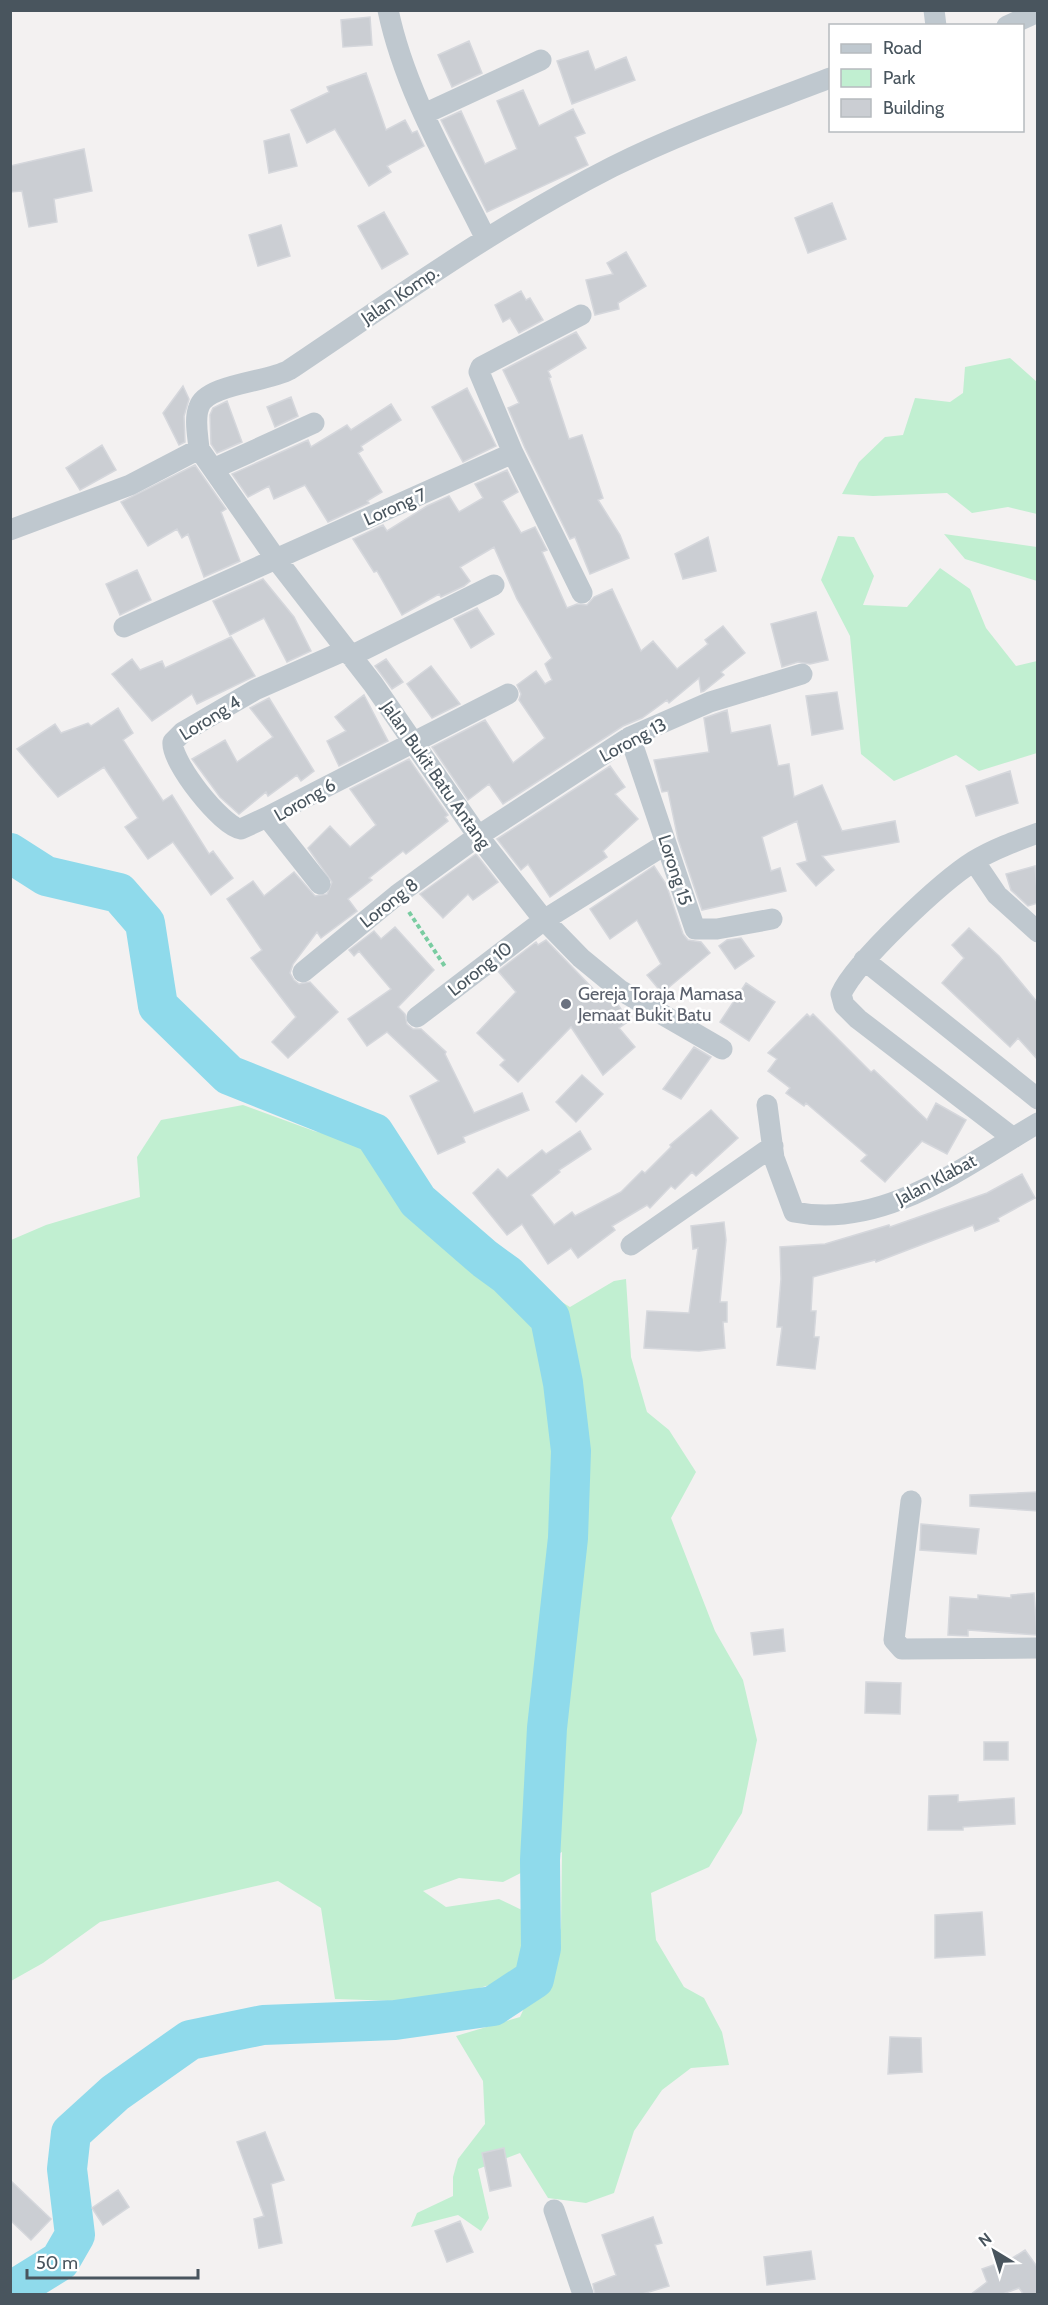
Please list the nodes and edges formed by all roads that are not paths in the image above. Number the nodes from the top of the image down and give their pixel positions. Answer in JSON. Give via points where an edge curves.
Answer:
{"nodes":[{"id":1,"x":388,"y":10,"type":"edge"},
{"id":2,"x":1038,"y":12,"type":"edge"},
{"id":3,"x":1011,"y":24,"type":"edge"},
{"id":4,"x":542,"y":60,"type":"dead end"},
{"id":5,"x":829,"y":79,"type":"edge"},
{"id":6,"x":424,"y":114,"type":"junction"},
{"id":7,"x":485,"y":237,"type":"junction"},
{"id":8,"x":581,"y":315,"type":"dead end"},
{"id":9,"x":314,"y":423,"type":"dead end"},
{"id":10,"x":199,"y":450,"type":"junction"},
{"id":11,"x":513,"y":453,"type":"junction"},
{"id":12,"x":213,"y":469,"type":"junction"},
{"id":13,"x":10,"y":530,"type":"edge"},
{"id":14,"x":276,"y":559,"type":"junction"},
{"id":15,"x":494,"y":585,"type":"dead end"},
{"id":16,"x":582,"y":593,"type":"dead end"},
{"id":17,"x":124,"y":627,"type":"dead end"},
{"id":18,"x":348,"y":653,"type":"junction"},
{"id":19,"x":802,"y":674,"type":"dead end"},
{"id":20,"x":508,"y":694,"type":"dead end"},
{"id":21,"x":630,"y":737,"type":"junction"},
{"id":22,"x":412,"y":744,"type":"junction"},
{"id":23,"x":267,"y":817,"type":"junction"},
{"id":24,"x":1038,"y":832,"type":"edge"},
{"id":25,"x":478,"y":836,"type":"junction"},
{"id":26,"x":666,"y":844,"type":"junction"},
{"id":27,"x":974,"y":861,"type":"junction"},
{"id":28,"x":320,"y":884,"type":"dead end"},
{"id":29,"x":772,"y":918,"type":"dead end"},
{"id":30,"x":544,"y":920,"type":"junction"},
{"id":31,"x":1038,"y":932,"type":"edge"},
{"id":32,"x":864,"y":960,"type":"junction"},
{"id":33,"x":303,"y":972,"type":"dead end"},
{"id":34,"x":417,"y":1017,"type":"dead end"},
{"id":35,"x":722,"y":1049,"type":"dead end"},
{"id":36,"x":1038,"y":1099,"type":"edge"},
{"id":37,"x":767,"y":1105,"type":"dead end"},
{"id":38,"x":1038,"y":1123,"type":"edge"},
{"id":39,"x":1013,"y":1138,"type":"junction"},
{"id":40,"x":773,"y":1146,"type":"junction"},
{"id":41,"x":631,"y":1245,"type":"dead end"},
{"id":42,"x":911,"y":1501,"type":"dead end"},
{"id":43,"x":1038,"y":1648,"type":"edge"},
{"id":44,"x":554,"y":2210,"type":"dead end"},
{"id":45,"x":583,"y":2295,"type":"edge"}],
"edges":[{"from":1,"to":6,"type":"street","via":[[402,60]]},
{"from":2,"to":3,"type":"street"},
{"from":4,"to":6,"type":"street"},
{"from":5,"to":7,"type":"street","name":"Jalan Komp.","via":[[683,134],[612,167]]},
{"from":6,"to":7,"type":"street"},
{"from":7,"to":10,"type":"street","name":"Jalan Komp.","via":[[289,370],[204,398],[197,415]]},
{"from":8,"to":11,"type":"street","via":[[481,367],[479,372]]},
{"from":9,"to":12,"type":"street"},
{"from":10,"to":12,"type":"street","name":"Jalan Bukit Batu Antang"},
{"from":10,"to":13,"type":"street","via":[[130,485]]},
{"from":11,"to":14,"type":"street","name":"Lorong 7"},
{"from":11,"to":16,"type":"street"},
{"from":12,"to":14,"type":"street","name":"Jalan Bukit Batu Antang"},
{"from":14,"to":17,"type":"street","name":"Lorong 7"},
{"from":14,"to":18,"type":"street","name":"Jalan Bukit Batu Antang"},
{"from":15,"to":18,"type":"street"},
{"from":18,"to":22,"type":"street","name":"Jalan Bukit Batu Antang"},
{"from":18,"to":23,"type":"street","name":"Lorong 4","via":[[255,690],[183,732],[173,742],[174,754],[226,823],[241,829]]},
{"from":19,"to":21,"type":"street","name":"Lorong 13","via":[[710,702]]},
{"from":20,"to":22,"type":"street","name":"Lorong 6"},
{"from":21,"to":25,"type":"street","name":"Lorong 13"},
{"from":21,"to":26,"type":"street","name":"Lorong 15"},
{"from":22,"to":23,"type":"street","name":"Lorong 6"},
{"from":22,"to":25,"type":"street","name":"Jalan Bukit Batu Antang"},
{"from":23,"to":28,"type":"street","name":"Lorong 6"},
{"from":24,"to":27,"type":"street"},
{"from":25,"to":30,"type":"street","name":"Jalan Bukit Batu Antang"},
{"from":25,"to":33,"type":"street","name":"Lorong 8"},
{"from":26,"to":29,"type":"street","name":"Lorong 15","via":[[695,929],[717,929]]},
{"from":26,"to":30,"type":"street","name":"Lorong 10"},
{"from":27,"to":31,"type":"street","via":[[991,888]]},
{"from":27,"to":32,"type":"street","via":[[948,880]]},
{"from":30,"to":34,"type":"street","name":"Lorong 10"},
{"from":30,"to":35,"type":"street","name":"Jalan Bukit Batu Antang","via":[[620,990]]},
{"from":32,"to":36,"type":"street"},
{"from":32,"to":39,"type":"street","via":[[841,994],[849,1012]]},
{"from":37,"to":40,"type":"street","name":"Jalan Klabat"},
{"from":38,"to":39,"type":"street","name":"Jalan Klabat"},
{"from":39,"to":40,"type":"street","name":"Jalan Klabat","via":[[905,1200],[859,1212],[812,1216],[794,1212]]},
{"from":40,"to":41,"type":"street"},
{"from":42,"to":43,"type":"street","via":[[894,1640],[897,1646]]},
{"from":44,"to":45,"type":"street"}]}
